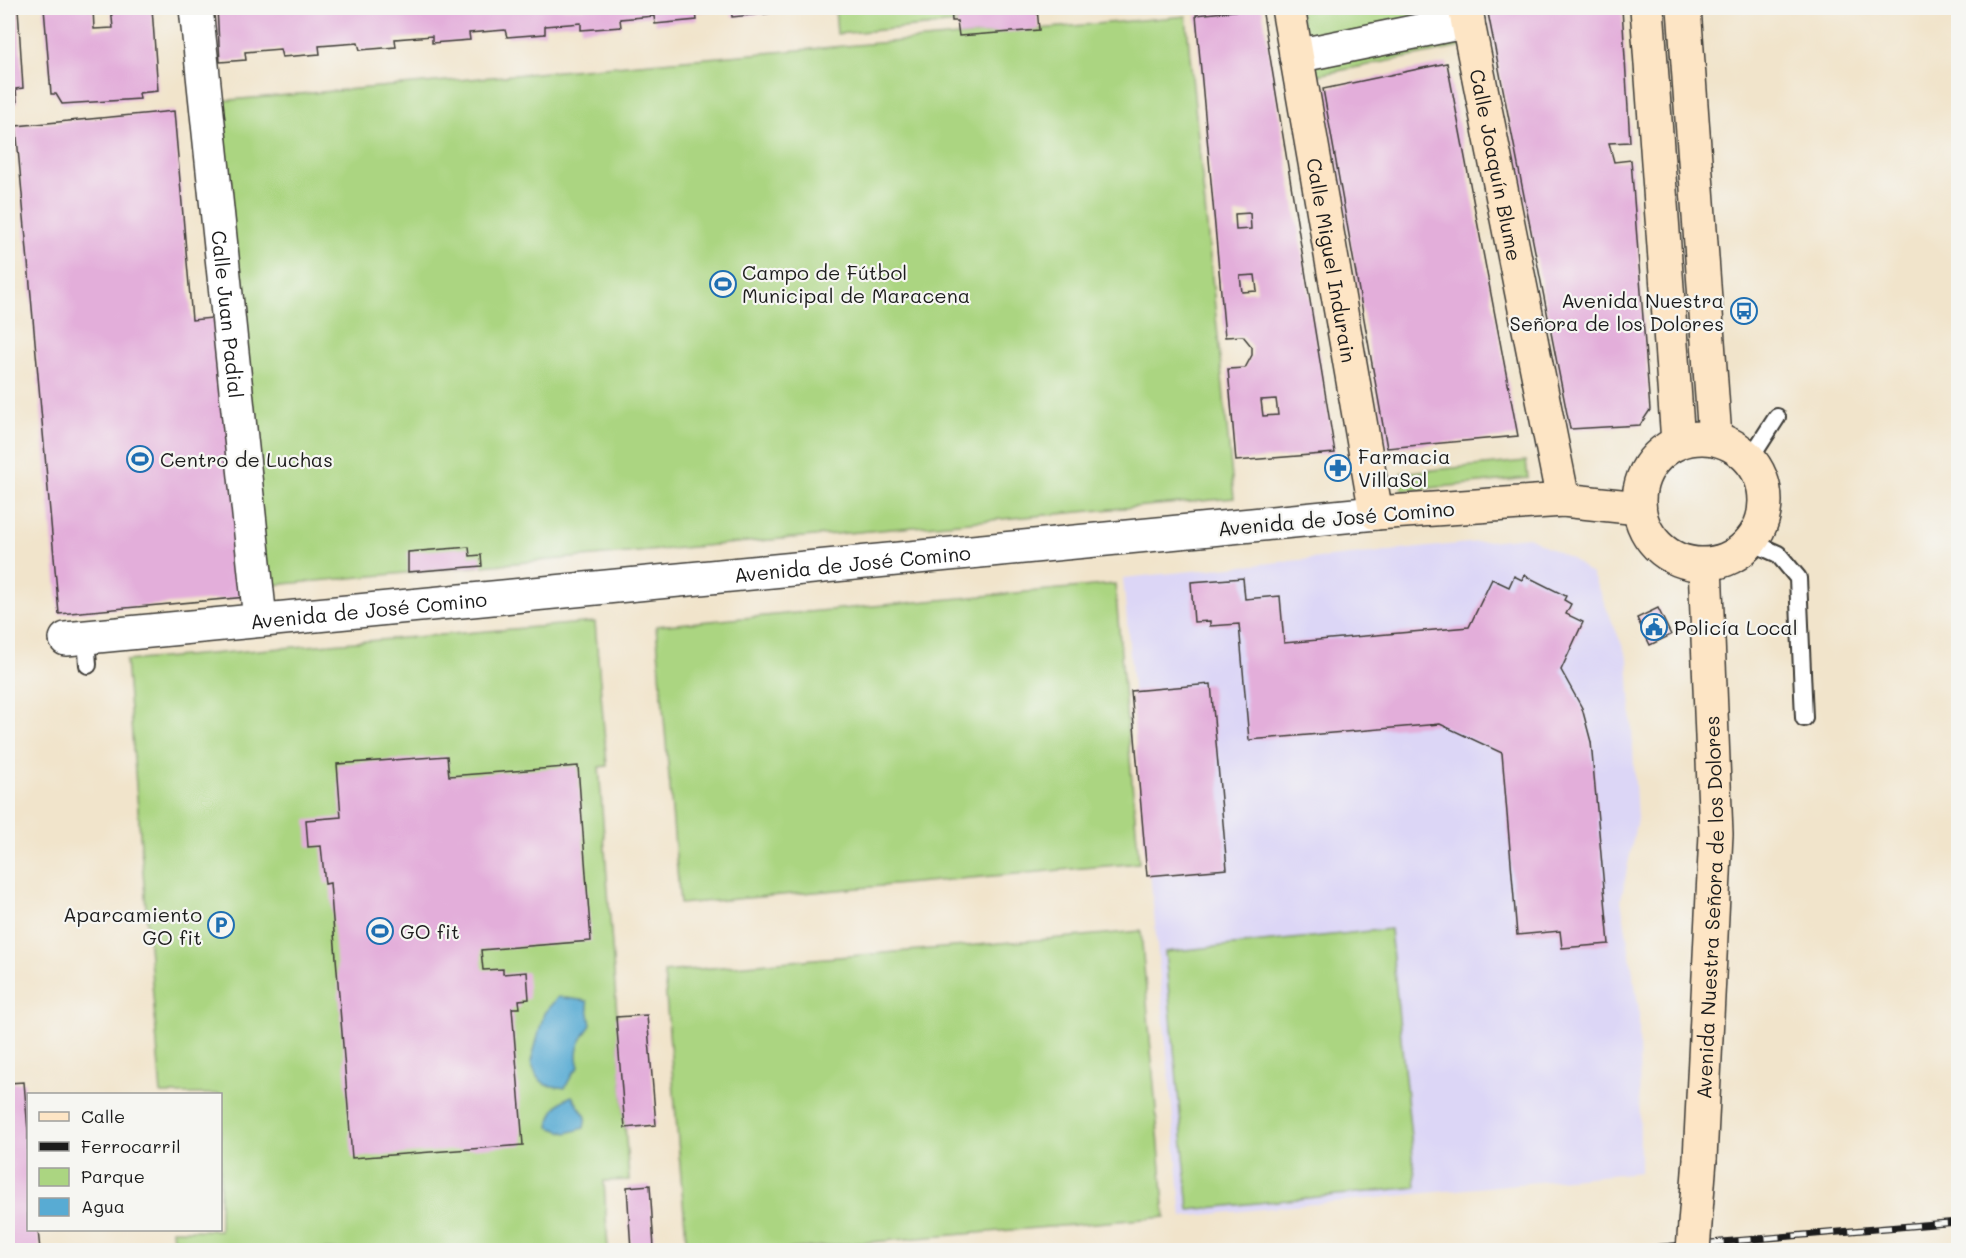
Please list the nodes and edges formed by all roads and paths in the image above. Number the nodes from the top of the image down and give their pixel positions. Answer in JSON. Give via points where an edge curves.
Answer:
{"nodes":[{"id":1,"x":196,"y":8,"type":"edge"},
{"id":2,"x":1288,"y":8,"type":"edge"},
{"id":3,"x":1647,"y":8,"type":"edge"},
{"id":4,"x":1684,"y":8,"type":"edge"},
{"id":5,"x":1467,"y":14,"type":"edge"},
{"id":6,"x":1296,"y":56,"type":"junction"},
{"id":7,"x":1777,"y":417,"type":"dead end"},
{"id":8,"x":1715,"y":438,"type":"junction"},
{"id":9,"x":1678,"y":442,"type":"junction"},
{"id":10,"x":1750,"y":459,"type":"junction"},
{"id":11,"x":1563,"y":500,"type":"junction"},
{"id":12,"x":1639,"y":508,"type":"junction"},
{"id":13,"x":1376,"y":513,"type":"junction"},
{"id":14,"x":1751,"y":542,"type":"junction"},
{"id":15,"x":1705,"y":565,"type":"junction"},
{"id":16,"x":260,"y":620,"type":"junction"},
{"id":17,"x":80,"y":647,"type":"dead end"},
{"id":18,"x":1804,"y":718,"type":"dead end"},
{"id":19,"x":1694,"y":1251,"type":"edge"}],
"edges":[{"from":1,"to":16,"type":"street","name":"Calle Juan Padial"},
{"from":2,"to":6,"type":"main road","name":"Calle Miguel Indurain"},
{"from":3,"to":9,"type":"main road"},
{"from":4,"to":8,"type":"main road"},
{"from":5,"to":6,"type":"street"},
{"from":5,"to":11,"type":"main road","name":"Calle Joaquín Blume"},
{"from":6,"to":13,"type":"main road","name":"Calle Miguel Indurain"},
{"from":7,"to":10,"type":"lane"},
{"from":8,"to":9,"type":"main road","via":[[1696,437]]},
{"from":8,"to":10,"type":"main road"},
{"from":9,"to":12,"type":"main road","via":[[1648,468],[1640,487]]},
{"from":10,"to":14,"type":"main road","via":[[1765,491],[1765,510]]},
{"from":11,"to":12,"type":"main road","name":"Avenida de José Comino"},
{"from":11,"to":13,"type":"main road","name":"Avenida de José Comino"},
{"from":12,"to":15,"type":"main road","via":[[1654,543],[1677,559]]},
{"from":13,"to":16,"type":"street","name":"Avenida de José Comino"},
{"from":14,"to":15,"type":"main road","via":[[1722,562]]},
{"from":14,"to":18,"type":"lane","via":[[1778,554],[1797,578]]},
{"from":15,"to":19,"type":"main road","name":"Avenida Nuestra Señora de los Dolores","bridge":true,"via":[[1716,834]]},
{"from":16,"to":17,"type":"street","name":"Avenida de José Comino"}]}
